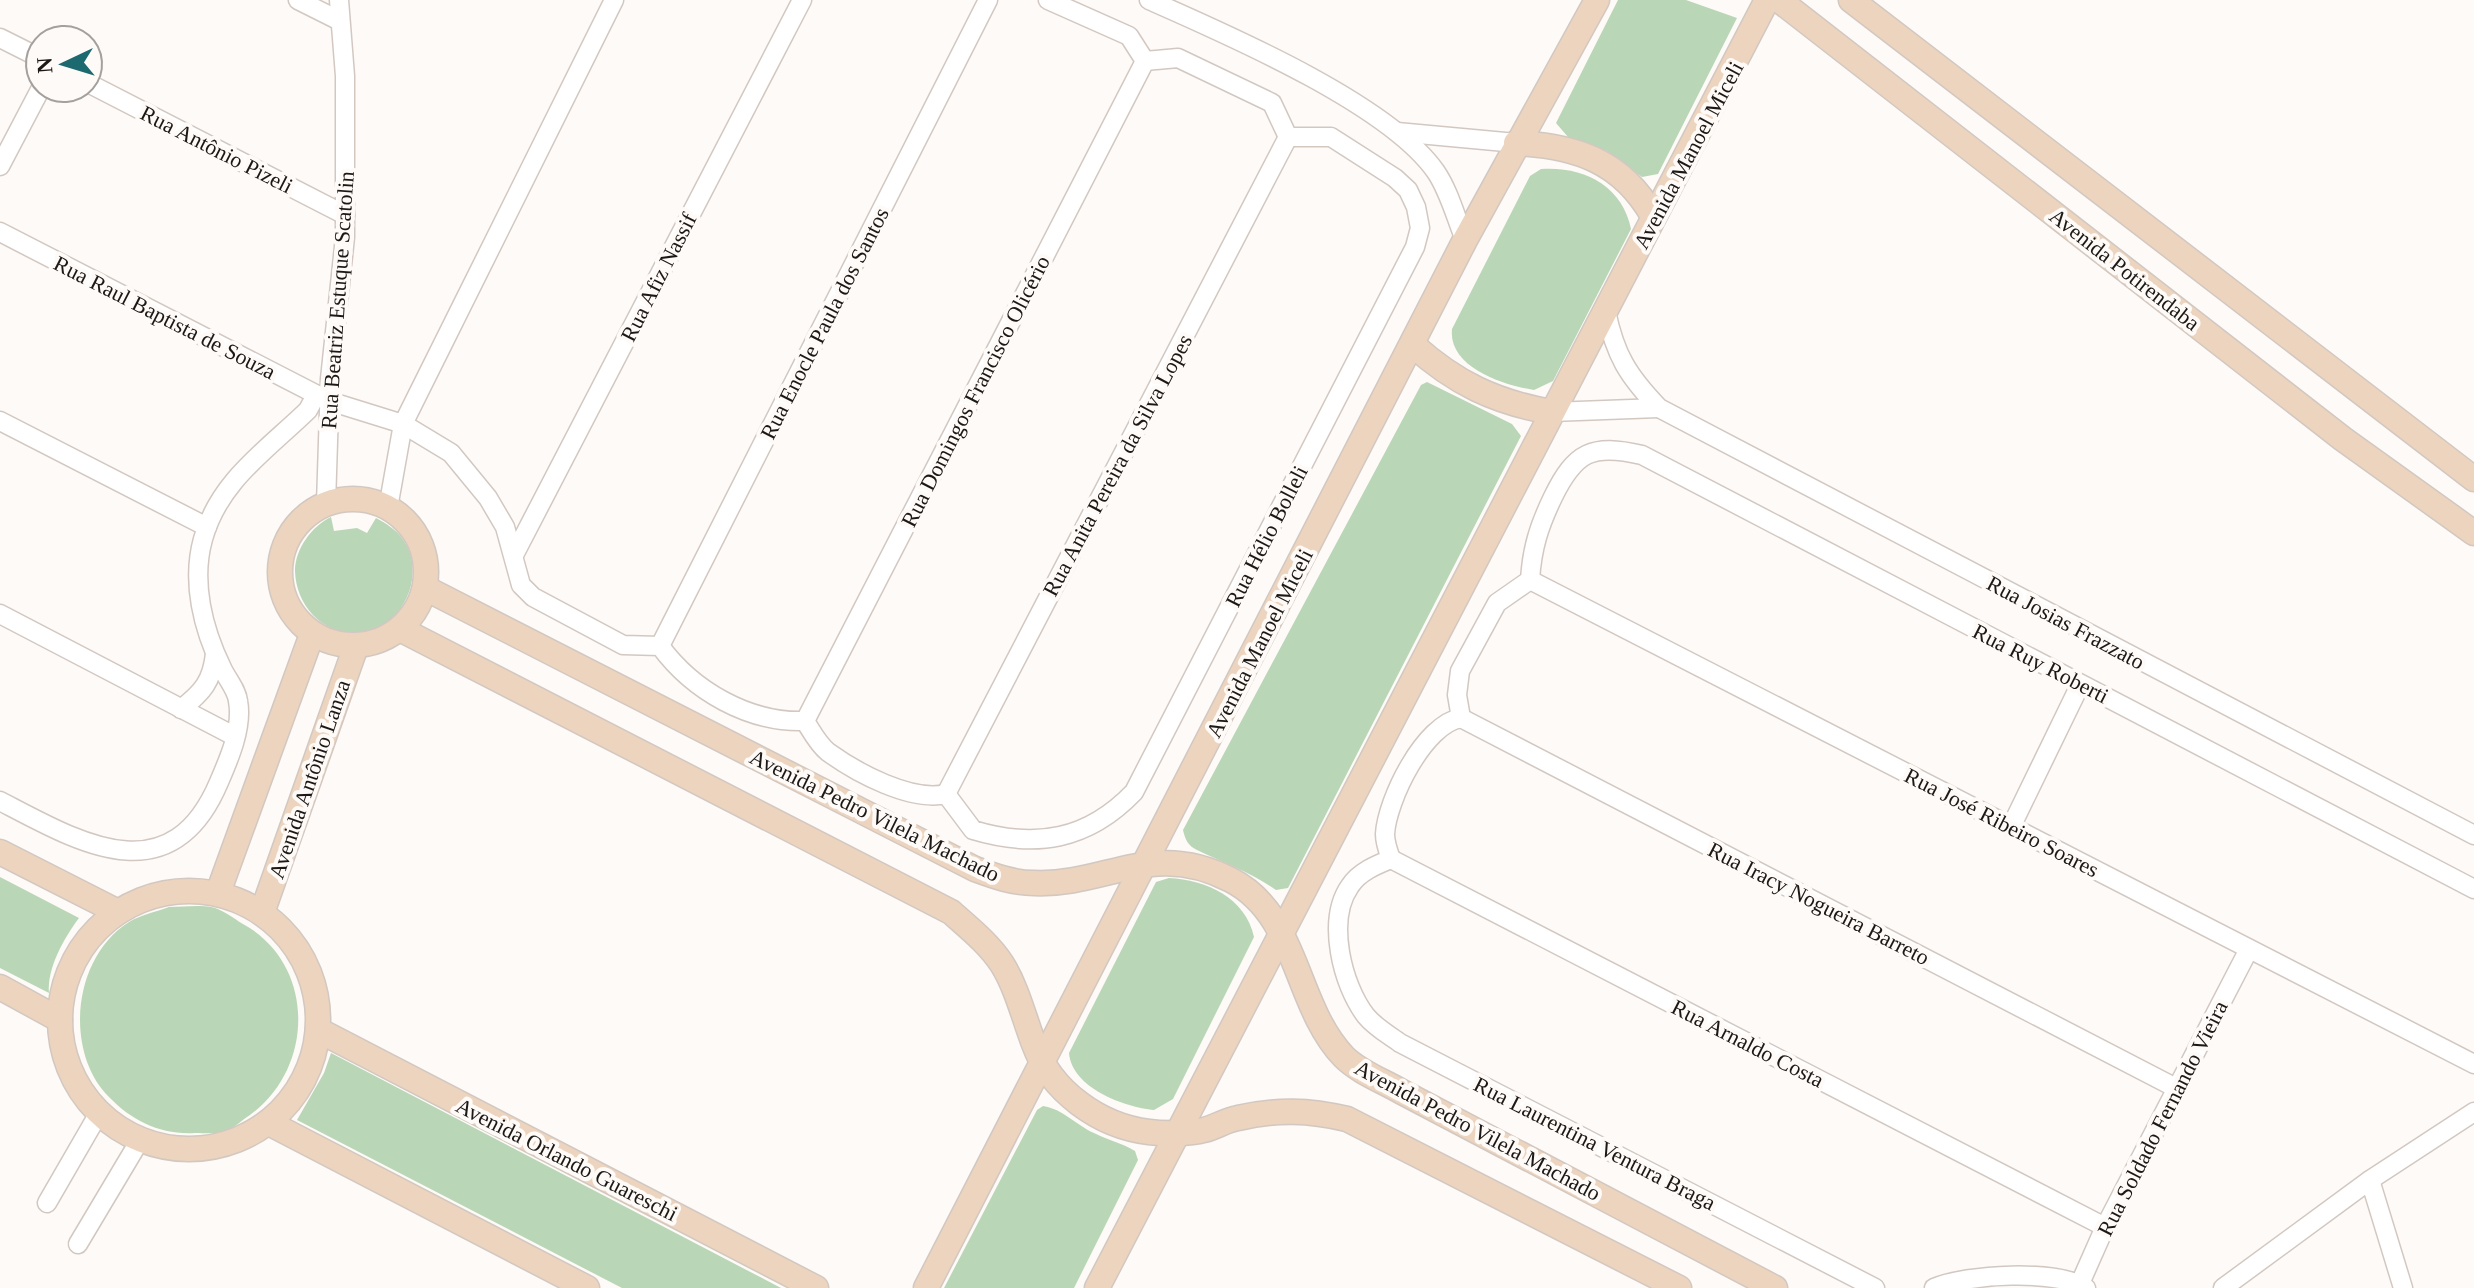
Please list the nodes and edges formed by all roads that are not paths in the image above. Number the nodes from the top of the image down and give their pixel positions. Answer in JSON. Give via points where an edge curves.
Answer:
{"nodes":[{"id":1,"x":298,"y":0,"type":"edge"},
{"id":2,"x":339,"y":0,"type":"edge"},
{"id":3,"x":614,"y":0,"type":"edge"},
{"id":4,"x":802,"y":0,"type":"edge"},
{"id":5,"x":988,"y":0,"type":"edge"},
{"id":6,"x":1048,"y":0,"type":"edge"},
{"id":7,"x":1149,"y":0,"type":"edge"},
{"id":8,"x":1597,"y":0,"type":"edge"},
{"id":9,"x":1767,"y":0,"type":"edge"},
{"id":10,"x":1779,"y":0,"type":"edge"},
{"id":11,"x":1851,"y":0,"type":"edge"},
{"id":12,"x":340,"y":21,"type":"junction"},
{"id":13,"x":0,"y":38,"type":"edge"},
{"id":14,"x":24,"y":50,"type":"edge"},
{"id":15,"x":1145,"y":61,"type":"junction"},
{"id":16,"x":104,"y":91,"type":"edge"},
{"id":17,"x":33,"y":104,"type":"edge"},
{"id":18,"x":1397,"y":132,"type":"junction"},
{"id":19,"x":1288,"y":137,"type":"junction"},
{"id":20,"x":1516,"y":143,"type":"junction"},
{"id":21,"x":0,"y":166,"type":"edge"},
{"id":22,"x":345,"y":215,"type":"junction"},
{"id":23,"x":1653,"y":216,"type":"junction"},
{"id":24,"x":0,"y":232,"type":"edge"},
{"id":25,"x":1465,"y":240,"type":"junction"},
{"id":26,"x":1606,"y":311,"type":"junction"},
{"id":27,"x":1413,"y":345,"type":"junction"},
{"id":28,"x":323,"y":398,"type":"junction"},
{"id":29,"x":1659,"y":408,"type":"junction"},
{"id":30,"x":1551,"y":412,"type":"junction"},
{"id":31,"x":0,"y":421,"type":"edge"},
{"id":32,"x":403,"y":424,"type":"junction"},
{"id":33,"x":2474,"y":479,"type":"edge"},
{"id":34,"x":326,"y":504,"type":"junction"},
{"id":35,"x":388,"y":508,"type":"junction"},
{"id":36,"x":207,"y":527,"type":"junction"},
{"id":37,"x":2474,"y":533,"type":"edge"},
{"id":38,"x":514,"y":555,"type":"junction"},
{"id":39,"x":1530,"y":580,"type":"junction"},
{"id":40,"x":425,"y":588,"type":"junction"},
{"id":41,"x":0,"y":614,"type":"edge"},
{"id":42,"x":400,"y":629,"type":"junction"},
{"id":43,"x":312,"y":634,"type":"junction"},
{"id":44,"x":356,"y":646,"type":"junction"},
{"id":45,"x":660,"y":646,"type":"junction"},
{"id":46,"x":215,"y":654,"type":"junction"},
{"id":47,"x":2080,"y":685,"type":"junction"},
{"id":48,"x":181,"y":709,"type":"junction"},
{"id":49,"x":1461,"y":718,"type":"junction"},
{"id":50,"x":805,"y":721,"type":"junction"},
{"id":51,"x":234,"y":736,"type":"junction"},
{"id":52,"x":946,"y":794,"type":"junction"},
{"id":53,"x":0,"y":801,"type":"edge"},
{"id":54,"x":2011,"y":827,"type":"junction"},
{"id":55,"x":2474,"y":835,"type":"edge"},
{"id":56,"x":0,"y":852,"type":"edge"},
{"id":57,"x":1391,"y":859,"type":"junction"},
{"id":58,"x":1145,"y":864,"type":"junction"},
{"id":59,"x":2474,"y":889,"type":"edge"},
{"id":60,"x":218,"y":893,"type":"junction"},
{"id":61,"x":118,"y":912,"type":"junction"},
{"id":62,"x":262,"y":913,"type":"junction"},
{"id":63,"x":1280,"y":932,"type":"junction"},
{"id":64,"x":2249,"y":949,"type":"junction"},
{"id":65,"x":0,"y":987,"type":"edge"},
{"id":66,"x":60,"y":1020,"type":"junction"},
{"id":67,"x":318,"y":1030,"type":"junction"},
{"id":68,"x":1043,"y":1061,"type":"junction"},
{"id":69,"x":2474,"y":1064,"type":"edge"},
{"id":70,"x":2176,"y":1088,"type":"junction"},
{"id":71,"x":2474,"y":1112,"type":"edge"},
{"id":72,"x":99,"y":1113,"type":"junction"},
{"id":73,"x":269,"y":1123,"type":"junction"},
{"id":74,"x":1178,"y":1132,"type":"junction"},
{"id":75,"x":140,"y":1140,"type":"junction"},
{"id":76,"x":2370,"y":1180,"type":"junction"},
{"id":77,"x":47,"y":1203,"type":"dead end"},
{"id":78,"x":2105,"y":1227,"type":"junction"},
{"id":79,"x":78,"y":1244,"type":"dead end"},
{"id":80,"x":2235,"y":1284,"type":"edge"},
{"id":81,"x":2082,"y":1287,"type":"edge"},
{"id":82,"x":587,"y":1288,"type":"edge"},
{"id":83,"x":816,"y":1288,"type":"edge"},
{"id":84,"x":926,"y":1288,"type":"edge"},
{"id":85,"x":1097,"y":1288,"type":"edge"},
{"id":86,"x":1679,"y":1288,"type":"edge"},
{"id":87,"x":1775,"y":1288,"type":"edge"},
{"id":88,"x":1875,"y":1288,"type":"edge"},
{"id":89,"x":1934,"y":1288,"type":"edge"},
{"id":90,"x":2403,"y":1288,"type":"edge"}],
"edges":[{"from":1,"to":12,"type":"street"},
{"from":2,"to":12,"type":"street","name":"Rua Beatriz Estuque Scatolin"},
{"from":3,"to":32,"type":"street"},
{"from":4,"to":38,"type":"street","name":"Rua Afiz Nassif"},
{"from":5,"to":45,"type":"street","name":"Rua Enocle Paula dos Santos"},
{"from":6,"to":15,"type":"street","via":[[1129,36]]},
{"from":7,"to":18,"type":"street","via":[[1304,75]]},
{"from":8,"to":20,"type":"street","name":"Avenida Manoel Miceli"},
{"from":9,"to":23,"type":"street","name":"Avenida Manoel Miceli"},
{"from":10,"to":37,"type":"street","name":"Avenida Potirendaba","via":[[2343,439]]},
{"from":11,"to":33,"type":"street","name":"Avenida Potirendaba"},
{"from":12,"to":22,"type":"street","name":"Rua Beatriz Estuque Scatolin"},
{"from":13,"to":14,"type":"street"},
{"from":15,"to":19,"type":"street","via":[[1178,58],[1272,103]]},
{"from":15,"to":50,"type":"street","name":"Rua Domingos Francisco Olicério"},
{"from":16,"to":22,"type":"street","name":"Rua Antônio Pizeli"},
{"from":17,"to":21,"type":"street"},
{"from":18,"to":20,"type":"street"},
{"from":18,"to":25,"type":"street","via":[[1436,173]]},
{"from":19,"to":52,"type":"street","name":"Rua Anita Pereira da Silva Lopes"},
{"from":19,"to":52,"type":"street","name":"Rua Hélio Bolleli","via":[[1331,137],[1408,190],[1420,228],[1415,247],[1134,792],[1098,823],[1052,841],[973,830]]},
{"from":20,"to":23,"type":"street","via":[[1555,145],[1585,155],[1620,174]]},
{"from":20,"to":25,"type":"street","name":"Avenida Manoel Miceli"},
{"from":22,"to":28,"type":"street","name":"Rua Beatriz Estuque Scatolin"},
{"from":23,"to":26,"type":"street","name":"Avenida Manoel Miceli"},
{"from":24,"to":28,"type":"street","name":"Rua Raul Baptista de Souza"},
{"from":25,"to":27,"type":"street","name":"Avenida Manoel Miceli"},
{"from":26,"to":29,"type":"street","name":"Rua Josias Frazzato","via":[[1613,343],[1631,380]]},
{"from":26,"to":30,"type":"street","name":"Avenida Manoel Miceli"},
{"from":27,"to":30,"type":"street","via":[[1474,391]]},
{"from":27,"to":58,"type":"street","name":"Avenida Manoel Miceli"},
{"from":28,"to":32,"type":"street","name":"Rua Raul Baptista de Souza"},
{"from":28,"to":34,"type":"street","name":"Rua Beatriz Estuque Scatolin"},
{"from":28,"to":36,"type":"street","via":[[229,484]]},
{"from":29,"to":30,"type":"street","name":"Rua Josias Frazzato"},
{"from":29,"to":55,"type":"street","name":"Rua Josias Frazzato"},
{"from":30,"to":63,"type":"street","name":"Avenida Manoel Miceli"},
{"from":31,"to":36,"type":"street"},
{"from":32,"to":35,"type":"street"},
{"from":32,"to":38,"type":"street","name":"Rua Raul Baptista de Souza","via":[[451,453],[467,470],[505,527]]},
{"from":34,"to":35,"type":"street","via":[[358,499]]},
{"from":34,"to":43,"type":"street","via":[[292,530],[280,572],[285,600]]},
{"from":35,"to":40,"type":"street","via":[[417,536],[425,561]]},
{"from":36,"to":46,"type":"street","via":[[199,601]]},
{"from":38,"to":45,"type":"street","name":"Rua Raul Baptista de Souza","via":[[521,585],[533,597],[623,645]]},
{"from":39,"to":47,"type":"street","name":"Rua Ruy Roberti","via":[[1535,534],[1568,466],[1603,451],[1642,455]]},
{"from":39,"to":49,"type":"street","via":[[1497,603],[1460,671]]},
{"from":39,"to":54,"type":"street","name":"Rua José Ribeiro Soares"},
{"from":40,"to":42,"type":"street"},
{"from":40,"to":58,"type":"street","name":"Avenida Pedro Vilela Machado","via":[[975,869],[1035,883],[1076,880]]},
{"from":41,"to":48,"type":"street"},
{"from":42,"to":44,"type":"street"},
{"from":42,"to":68,"type":"street","via":[[951,912],[1002,965]]},
{"from":43,"to":44,"type":"street"},
{"from":43,"to":60,"type":"street","name":"Avenida Antônio Lanza"},
{"from":44,"to":62,"type":"street","name":"Avenida Antônio Lanza"},
{"from":45,"to":50,"type":"street","via":[[688,680],[753,714]]},
{"from":46,"to":48,"type":"street","via":[[213,675],[204,690]]},
{"from":46,"to":51,"type":"street","via":[[238,698]]},
{"from":47,"to":54,"type":"street"},
{"from":47,"to":59,"type":"street","name":"Rua Ruy Roberti"},
{"from":48,"to":51,"type":"street"},
{"from":49,"to":57,"type":"street","via":[[1451,719],[1418,752],[1389,812],[1385,838]]},
{"from":49,"to":70,"type":"street","name":"Rua Iracy Nogueira Barreto"},
{"from":50,"to":52,"type":"street","via":[[828,752],[898,789],[929,798]]},
{"from":51,"to":53,"type":"street","via":[[213,797],[170,842],[123,853],[98,848]]},
{"from":54,"to":64,"type":"street","name":"Rua José Ribeiro Soares"},
{"from":56,"to":61,"type":"street"},
{"from":57,"to":78,"type":"street","name":"Rua Arnaldo Costa"},
{"from":57,"to":88,"type":"street","name":"Rua Laurentina Ventura Braga","via":[[1366,870],[1350,886],[1338,912],[1346,969],[1366,1016],[1400,1043]]},
{"from":58,"to":63,"type":"street","name":"Avenida Pedro Vilela Machado","via":[[1195,866],[1232,880],[1272,914]]},
{"from":58,"to":68,"type":"street","name":"Avenida Manoel Miceli"},
{"from":60,"to":61,"type":"street","via":[[174,891]]},
{"from":60,"to":62,"type":"street"},
{"from":61,"to":66,"type":"street","via":[[94,932],[76,958],[64,988]]},
{"from":62,"to":67,"type":"street","via":[[287,935],[306,964],[316,996]]},
{"from":63,"to":74,"type":"street","name":"Avenida Manoel Miceli"},
{"from":63,"to":87,"type":"street","name":"Avenida Pedro Vilela Machado","via":[[1313,1013],[1345,1057],[1370,1075]]},
{"from":64,"to":69,"type":"street","name":"Rua José Ribeiro Soares"},
{"from":64,"to":70,"type":"street","name":"Rua Soldado Fernando Vieira"},
{"from":65,"to":66,"type":"street"},
{"from":66,"to":72,"type":"street","via":[[70,1070]]},
{"from":67,"to":73,"type":"street","via":[[303,1082]]},
{"from":67,"to":83,"type":"street","name":"Avenida Orlando Guareschi"},
{"from":68,"to":74,"type":"street","via":[[1054,1081],[1079,1104],[1113,1123],[1150,1133]]},
{"from":68,"to":84,"type":"street","name":"Avenida Manoel Miceli"},
{"from":70,"to":78,"type":"street","name":"Rua Soldado Fernando Vieira"},
{"from":71,"to":76,"type":"street"},
{"from":72,"to":75,"type":"street"},
{"from":72,"to":77,"type":"street"},
{"from":73,"to":75,"type":"street","via":[[239,1140],[207,1149],[173,1149]]},
{"from":73,"to":82,"type":"street"},
{"from":74,"to":85,"type":"street","name":"Avenida Manoel Miceli"},
{"from":74,"to":86,"type":"street","via":[[1272,1111],[1307,1110],[1347,1119]]},
{"from":75,"to":79,"type":"street"},
{"from":76,"to":80,"type":"street"},
{"from":76,"to":90,"type":"street"},
{"from":78,"to":81,"type":"street","name":"Rua Soldado Fernando Vieira"},
{"from":81,"to":89,"type":"street","via":[[2010,1275],[1968,1277]]}]}
